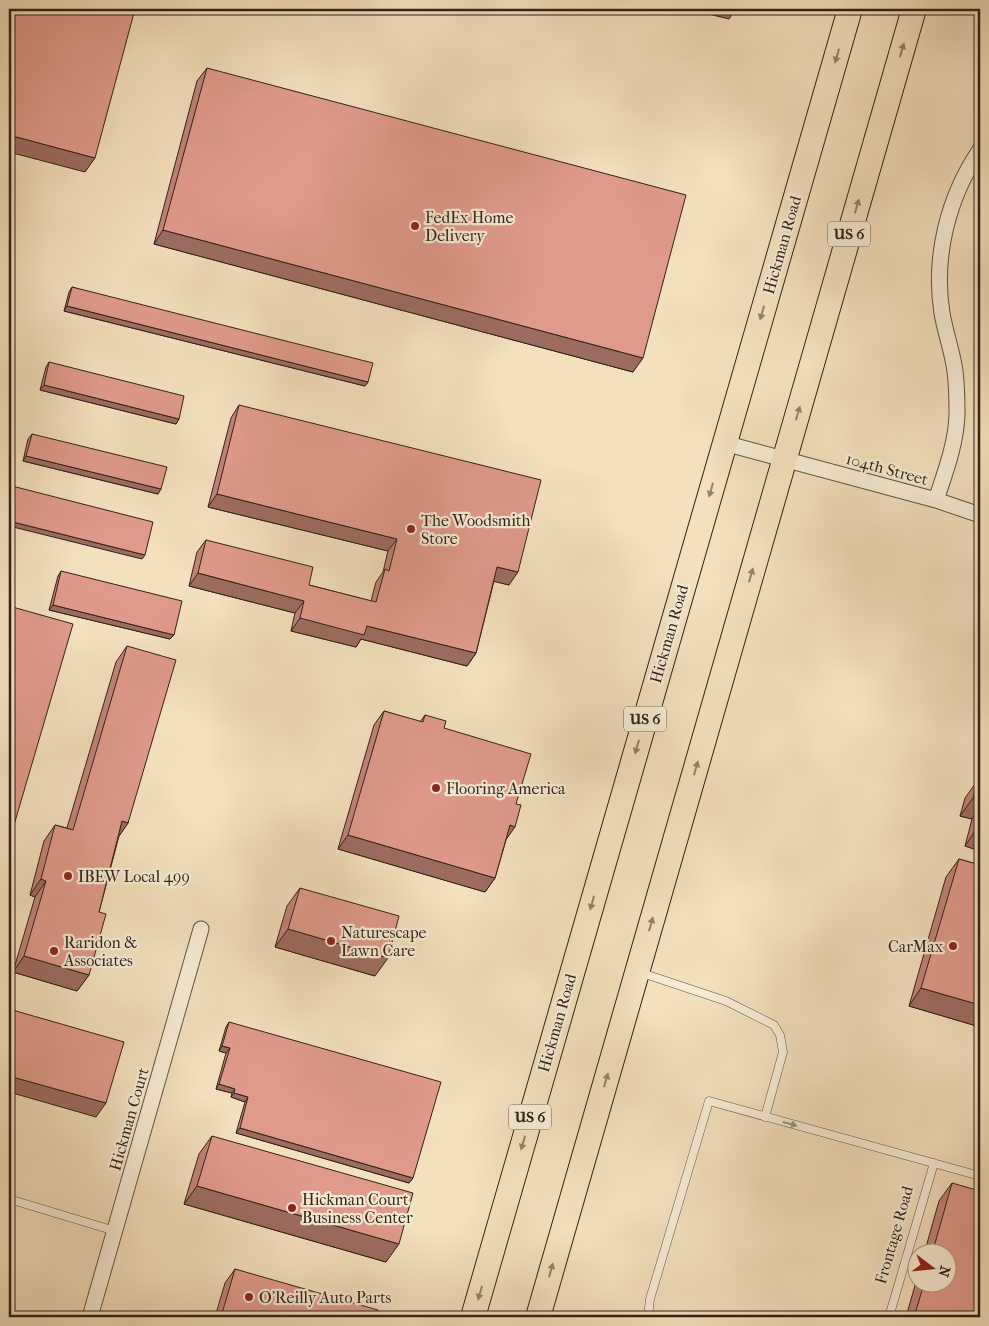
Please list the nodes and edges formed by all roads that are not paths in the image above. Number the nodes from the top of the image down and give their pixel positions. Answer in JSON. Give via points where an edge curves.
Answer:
{"nodes":[{"id":1,"x":850,"y":9,"type":"edge"},
{"id":2,"x":914,"y":9,"type":"edge"},
{"id":3,"x":980,"y":150,"type":"edge"},
{"id":4,"x":724,"y":443,"type":"junction"},
{"id":5,"x":784,"y":460,"type":"junction"},
{"id":6,"x":936,"y":500,"type":"junction"},
{"id":7,"x":980,"y":516,"type":"edge"},
{"id":8,"x":201,"y":930,"type":"dead end"},
{"id":9,"x":638,"y":971,"type":"junction"},
{"id":10,"x":765,"y":1117,"type":"junction"},
{"id":11,"x":934,"y":1163,"type":"junction"},
{"id":12,"x":980,"y":1176,"type":"edge"},
{"id":13,"x":9,"y":1199,"type":"edge"},
{"id":14,"x":115,"y":1230,"type":"junction"},
{"id":15,"x":90,"y":1317,"type":"edge"},
{"id":16,"x":472,"y":1317,"type":"edge"},
{"id":17,"x":538,"y":1317,"type":"edge"},
{"id":18,"x":648,"y":1317,"type":"edge"},
{"id":19,"x":889,"y":1317,"type":"edge"}],
"edges":[{"from":1,"to":4,"type":"main road","name":"Hickman Road","number":"US 6","one_way":true},
{"from":5,"to":2,"type":"main road","number":"US 6","one_way":true},
{"from":3,"to":6,"type":"street","via":[[960,185],[944,229],[940,253],[942,313],[955,367],[957,417],[949,461]]},
{"from":4,"to":5,"type":"street","name":"104th Street"},
{"from":4,"to":16,"type":"main road","name":"Hickman Road","number":"US 6","one_way":true},
{"from":5,"to":6,"type":"street","name":"104th Street"},
{"from":9,"to":5,"type":"main road","number":"US 6","one_way":true},
{"from":6,"to":7,"type":"street","name":"104th Street"},
{"from":8,"to":14,"type":"street","name":"Hickman Court"},
{"from":9,"to":10,"type":"lane","via":[[726,1001],[774,1025],[780,1035],[783,1052]]},
{"from":17,"to":9,"type":"main road","number":"US 6","one_way":true},
{"from":10,"to":11,"type":"lane","one_way":true},
{"from":10,"to":18,"type":"lane","via":[[709,1101],[650,1299]]},
{"from":11,"to":12,"type":"lane"},
{"from":11,"to":19,"type":"lane","name":"Frontage Road"},
{"from":13,"to":14,"type":"lane"},
{"from":14,"to":15,"type":"street","name":"Hickman Court"}]}
